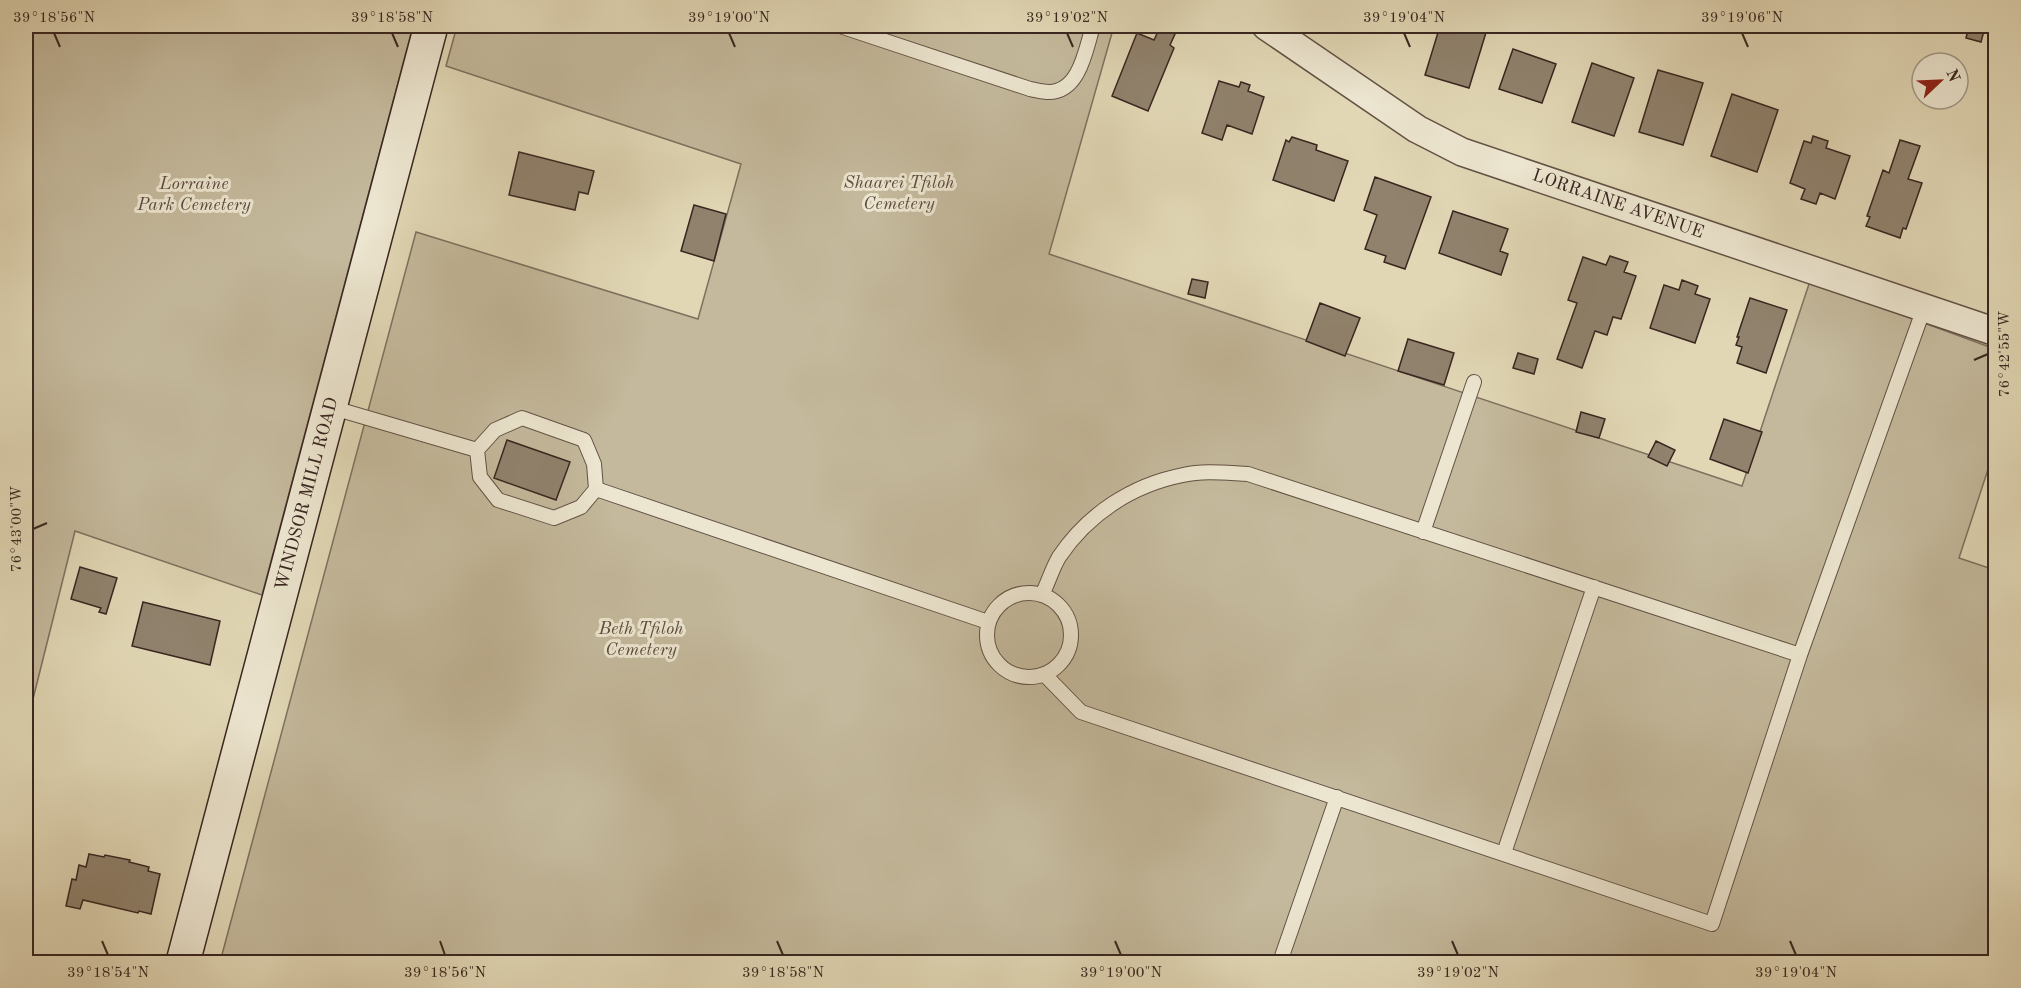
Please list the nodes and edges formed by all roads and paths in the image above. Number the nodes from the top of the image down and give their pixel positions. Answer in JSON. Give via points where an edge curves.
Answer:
{"nodes":[{"id":1,"x":431,"y":26,"type":"edge"},
{"id":2,"x":840,"y":26,"type":"edge"},
{"id":3,"x":1093,"y":26,"type":"edge"},
{"id":4,"x":1266,"y":26,"type":"edge"},
{"id":5,"x":1924,"y":308,"type":"junction"},
{"id":6,"x":1995,"y":332,"type":"edge"},
{"id":7,"x":1474,"y":382,"type":"dead end"},
{"id":8,"x":330,"y":407,"type":"junction"},
{"id":9,"x":477,"y":450,"type":"junction"},
{"id":10,"x":596,"y":489,"type":"junction"},
{"id":11,"x":1424,"y":532,"type":"junction"},
{"id":12,"x":1593,"y":587,"type":"junction"},
{"id":13,"x":1042,"y":595,"type":"junction"},
{"id":14,"x":988,"y":622,"type":"junction"},
{"id":15,"x":1800,"y":655,"type":"junction"},
{"id":16,"x":1045,"y":675,"type":"junction"},
{"id":17,"x":1337,"y":797,"type":"junction"},
{"id":18,"x":1504,"y":853,"type":"junction"},
{"id":19,"x":183,"y":963,"type":"edge"},
{"id":20,"x":1280,"y":963,"type":"edge"}],
"edges":[{"from":1,"to":8,"type":"main road","name":"WINDSOR MILL ROAD"},
{"from":2,"to":3,"type":"lane","via":[[1030,89],[1051,92],[1067,85],[1079,72]]},
{"from":4,"to":5,"type":"street","name":"LORRAINE AVENUE","via":[[1417,129],[1462,152]]},
{"from":5,"to":6,"type":"street","name":"LORRAINE AVENUE"},
{"from":5,"to":15,"type":"lane"},
{"from":7,"to":11,"type":"lane"},
{"from":8,"to":9,"type":"lane"},
{"from":8,"to":19,"type":"main road","name":"WINDSOR MILL ROAD"},
{"from":9,"to":10,"type":"lane","via":[[480,477],[498,500],[554,518],[580,507]]},
{"from":9,"to":10,"type":"lane","via":[[495,430],[522,418],[584,440],[594,464]]},
{"from":10,"to":14,"type":"lane"},
{"from":11,"to":12,"type":"lane"},
{"from":11,"to":13,"type":"lane","via":[[1248,474],[1184,474],[1133,492],[1097,514],[1058,560]]},
{"from":12,"to":15,"type":"lane"},
{"from":12,"to":18,"type":"lane"},
{"from":13,"to":14,"type":"lane","via":[[1018,593],[997,606]]},
{"from":13,"to":16,"type":"lane","via":[[1055,600],[1066,614],[1071,630],[1070,647],[1064,659]]},
{"from":14,"to":16,"type":"lane","via":[[987,646],[999,666],[1018,676]]},
{"from":15,"to":18,"type":"lane","via":[[1712,924]]},
{"from":16,"to":17,"type":"lane","via":[[1081,712]]},
{"from":17,"to":18,"type":"lane"},
{"from":17,"to":20,"type":"lane"}]}
